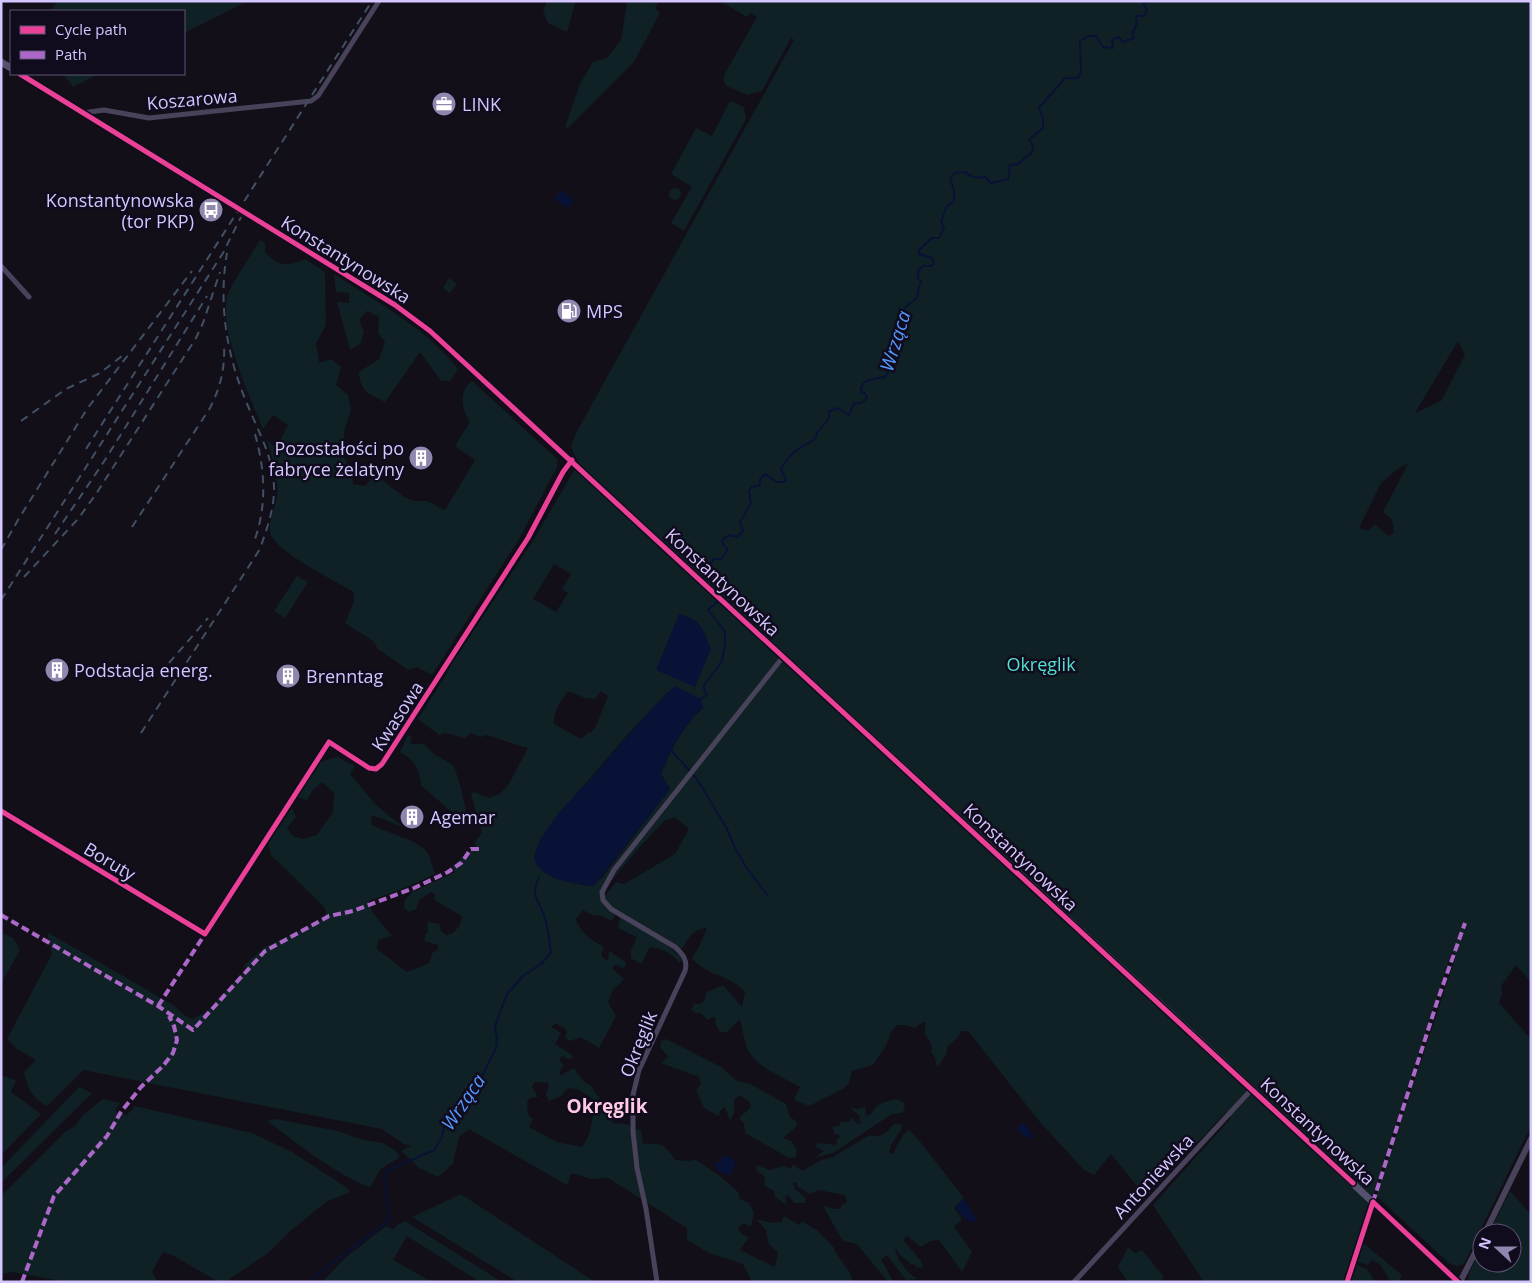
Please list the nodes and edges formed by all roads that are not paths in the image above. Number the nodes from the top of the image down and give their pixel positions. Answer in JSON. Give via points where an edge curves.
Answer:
{"nodes":[{"id":1,"x":378,"y":1,"type":"edge"},
{"id":2,"x":22,"y":75,"type":"edge"},
{"id":3,"x":83,"y":113,"type":"junction"},
{"id":4,"x":1,"y":266,"type":"edge"},
{"id":5,"x":29,"y":297,"type":"dead end"},
{"id":6,"x":572,"y":460,"type":"junction"},
{"id":7,"x":784,"y":657,"type":"junction"},
{"id":8,"x":1,"y":811,"type":"edge"},
{"id":9,"x":205,"y":934,"type":"joint"},
{"id":10,"x":1252,"y":1089,"type":"junction"},
{"id":11,"x":1531,"y":1139,"type":"edge"},
{"id":12,"x":1373,"y":1202,"type":"junction"},
{"id":13,"x":1490,"y":1223,"type":"edge"},
{"id":14,"x":1472,"y":1258,"type":"edge"},
{"id":15,"x":657,"y":1282,"type":"edge"},
{"id":16,"x":1074,"y":1282,"type":"edge"},
{"id":17,"x":1348,"y":1282,"type":"edge"},
{"id":18,"x":1459,"y":1282,"type":"edge"}],
"edges":[{"from":1,"to":3,"type":"street","name":"Koszarowa","via":[[313,100],[149,118],[104,110]]},
{"from":2,"to":3,"type":"main road","name":"Konstantynowska"},
{"from":3,"to":6,"type":"main road","name":"Konstantynowska","via":[[410,315]]},
{"from":4,"to":5,"type":"street"},
{"from":6,"to":7,"type":"main road","name":"Konstantynowska"},
{"from":6,"to":9,"type":"street","name":"Kwasowa","via":[[528,538],[382,764],[369,768],[329,742]]},
{"from":7,"to":10,"type":"main road","name":"Konstantynowska"},
{"from":7,"to":15,"type":"street","name":"Okręglik","via":[[614,870],[602,892],[603,900],[612,909],[675,947],[686,962],[685,971],[639,1070],[633,1095],[637,1168]]},
{"from":8,"to":9,"type":"street","name":"Boruty"},
{"from":10,"to":12,"type":"main road","name":"Konstantynowska"},
{"from":10,"to":16,"type":"street","name":"Antoniewska"},
{"from":11,"to":13,"type":"street"},
{"from":12,"to":17,"type":"street"},
{"from":12,"to":18,"type":"main road","name":"Konstantynowska"},
{"from":14,"to":18,"type":"street"}]}
